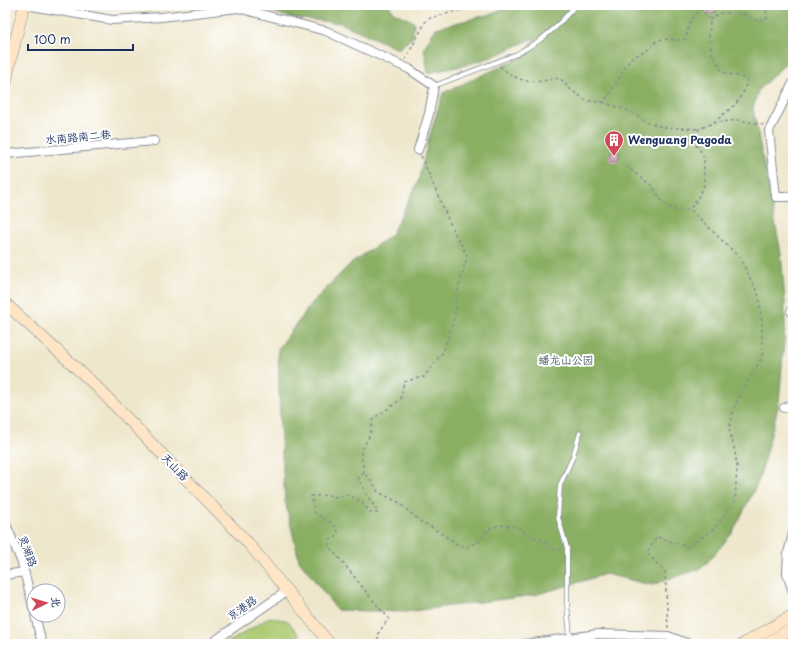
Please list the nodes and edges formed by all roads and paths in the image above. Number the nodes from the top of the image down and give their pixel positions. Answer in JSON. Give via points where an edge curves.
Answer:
{"nodes":[{"id":1,"x":25,"y":5,"type":"edge"},
{"id":2,"x":476,"y":5,"type":"edge"},
{"id":3,"x":576,"y":5,"type":"edge"},
{"id":4,"x":766,"y":5,"type":"edge"},
{"id":5,"x":790,"y":5,"type":"edge"},
{"id":6,"x":793,"y":11,"type":"edge"},
{"id":7,"x":710,"y":20,"type":"junction"},
{"id":8,"x":495,"y":62,"type":"junction"},
{"id":9,"x":402,"y":66,"type":"junction"},
{"id":10,"x":793,"y":83,"type":"edge"},
{"id":11,"x":434,"y":86,"type":"junction"},
{"id":12,"x":5,"y":88,"type":"edge"},
{"id":13,"x":603,"y":102,"type":"junction"},
{"id":14,"x":714,"y":123,"type":"junction"},
{"id":15,"x":699,"y":128,"type":"junction"},
{"id":16,"x":769,"y":131,"type":"junction"},
{"id":17,"x":154,"y":141,"type":"dead end"},
{"id":18,"x":418,"y":150,"type":"joint"},
{"id":19,"x":5,"y":154,"type":"edge"},
{"id":20,"x":624,"y":164,"type":"dead end"},
{"id":21,"x":793,"y":197,"type":"edge"},
{"id":22,"x":690,"y":209,"type":"junction"},
{"id":23,"x":5,"y":303,"type":"edge"},
{"id":24,"x":793,"y":404,"type":"edge"},
{"id":25,"x":784,"y":408,"type":"dead end"},
{"id":26,"x":580,"y":433,"type":"dead end"},
{"id":27,"x":364,"y":473,"type":"junction"},
{"id":28,"x":5,"y":522,"type":"edge"},
{"id":29,"x":793,"y":534,"type":"edge"},
{"id":30,"x":567,"y":548,"type":"junction"},
{"id":31,"x":24,"y":572,"type":"junction"},
{"id":32,"x":5,"y":575,"type":"edge"},
{"id":33,"x":27,"y":583,"type":"edge"},
{"id":34,"x":287,"y":590,"type":"junction"},
{"id":35,"x":793,"y":592,"type":"edge"},
{"id":36,"x":793,"y":615,"type":"edge"},
{"id":37,"x":37,"y":623,"type":"edge"},
{"id":38,"x":793,"y":628,"type":"edge"},
{"id":39,"x":668,"y":636,"type":"junction"},
{"id":40,"x":570,"y":638,"type":"junction"},
{"id":41,"x":42,"y":644,"type":"edge"},
{"id":42,"x":210,"y":644,"type":"edge"},
{"id":43,"x":330,"y":644,"type":"edge"},
{"id":44,"x":380,"y":644,"type":"edge"},
{"id":45,"x":525,"y":644,"type":"edge"},
{"id":46,"x":689,"y":644,"type":"edge"},
{"id":47,"x":743,"y":644,"type":"edge"},
{"id":48,"x":765,"y":644,"type":"edge"}],
"edges":[{"from":1,"to":9,"type":"street","via":[[112,20],[238,8],[326,31]]},
{"from":1,"to":12,"type":"street"},
{"from":2,"to":9,"type":"path","via":[[427,19]]},
{"from":3,"to":8,"type":"lane","via":[[540,40],[517,54]]},
{"from":4,"to":7,"type":"path","via":[[767,18],[757,21],[745,14],[719,13]]},
{"from":5,"to":6,"type":"lane"},
{"from":7,"to":13,"type":"path","via":[[702,9],[688,24],[686,39],[662,39],[652,44],[652,48],[631,58]]},
{"from":7,"to":14,"type":"path","via":[[709,38],[712,53],[723,72],[747,79],[744,91],[736,104]]},
{"from":8,"to":11,"type":"lane"},
{"from":8,"to":13,"type":"path","via":[[511,76],[528,82],[560,78],[570,89],[588,101]]},
{"from":9,"to":11,"type":"street"},
{"from":10,"to":16,"type":"street"},
{"from":11,"to":18,"type":"street"},
{"from":13,"to":15,"type":"path","via":[[662,127]]},
{"from":14,"to":15,"type":"path"},
{"from":14,"to":16,"type":"path","via":[[739,120],[764,123]]},
{"from":15,"to":22,"type":"path","via":[[689,139],[699,148],[704,158],[704,185]]},
{"from":16,"to":21,"type":"street","via":[[776,197]]},
{"from":17,"to":19,"type":"street","name":"水南路南二巷"},
{"from":18,"to":27,"type":"path","via":[[467,256],[458,290],[455,316],[443,352],[424,377],[404,382],[401,398],[374,418],[361,453]]},
{"from":20,"to":22,"type":"path","via":[[652,186],[664,204],[677,211]]},
{"from":22,"to":39,"type":"path","via":[[740,258],[760,296],[762,357],[735,405],[729,429],[737,467],[735,501],[714,529],[688,547],[657,537],[647,553],[666,572]]},
{"from":23,"to":34,"type":"street","name":"天山路","via":[[100,391],[249,544]]},
{"from":24,"to":25,"type":"street"},
{"from":26,"to":30,"type":"lane","via":[[560,485],[558,517]]},
{"from":27,"to":30,"type":"path","via":[[378,492],[398,502],[421,522],[457,544],[467,547],[478,541],[490,528],[502,525],[518,527],[528,535],[543,541],[553,550]]},
{"from":27,"to":44,"type":"path","via":[[358,479],[378,513],[372,512],[349,495],[311,496],[314,512],[335,526],[338,532],[336,537],[330,540],[330,548],[389,618],[378,635]]},
{"from":28,"to":31,"type":"street","name":"灵湖路"},
{"from":29,"to":35,"type":"street","via":[[788,553],[787,573]]},
{"from":30,"to":40,"type":"lane"},
{"from":31,"to":32,"type":"street"},
{"from":31,"to":33,"type":"street","name":"灵湖路"},
{"from":34,"to":42,"type":"street","name":"京港路"},
{"from":34,"to":43,"type":"street","name":"天山路"},
{"from":36,"to":47,"type":"street"},
{"from":37,"to":41,"type":"street"},
{"from":38,"to":48,"type":"street"},
{"from":39,"to":40,"type":"street","via":[[598,634]]},
{"from":39,"to":46,"type":"street"},
{"from":40,"to":45,"type":"street"}]}
